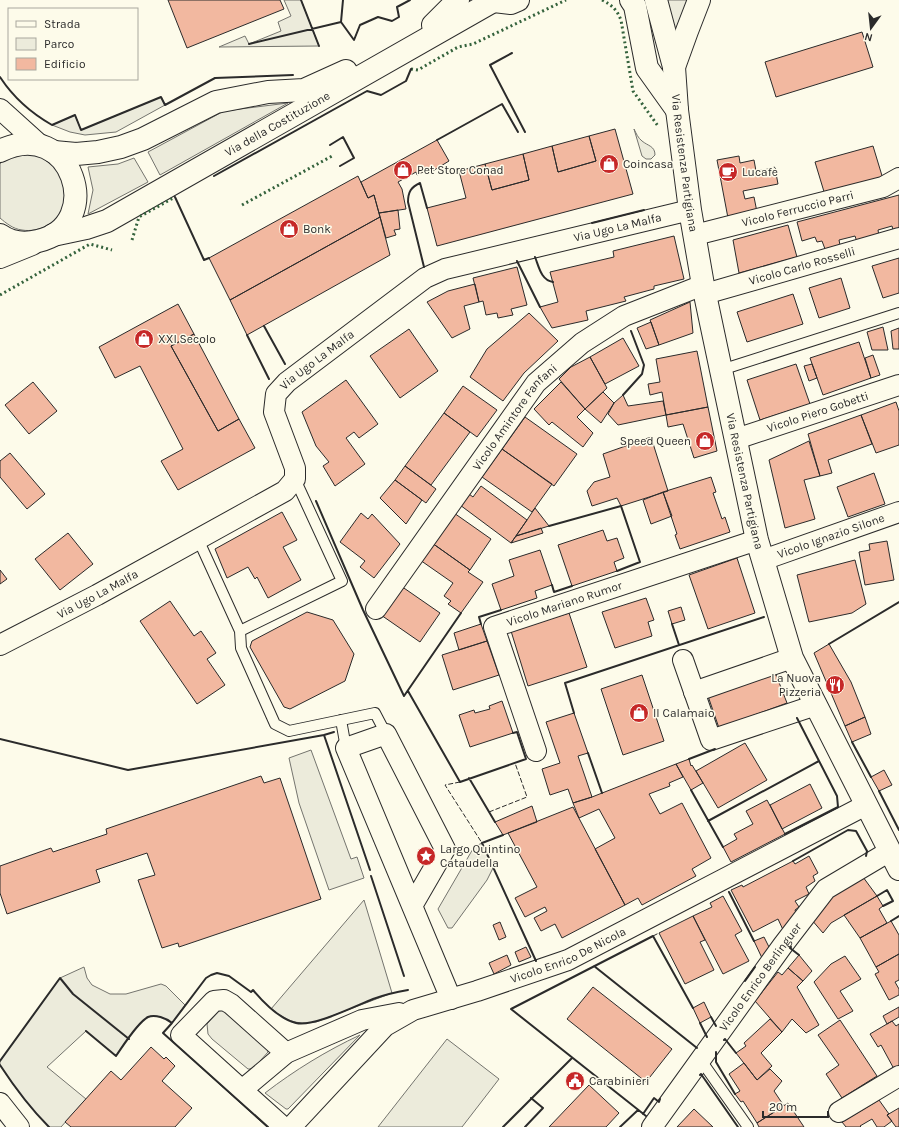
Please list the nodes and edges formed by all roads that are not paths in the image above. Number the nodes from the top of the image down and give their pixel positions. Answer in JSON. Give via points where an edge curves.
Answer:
{"nodes":[{"id":1,"x":458,"y":0,"type":"edge"},
{"id":2,"x":475,"y":0,"type":"edge"},
{"id":3,"x":495,"y":0,"type":"edge"},
{"id":4,"x":518,"y":0,"type":"edge"},
{"id":5,"x":630,"y":0,"type":"edge"},
{"id":6,"x":656,"y":0,"type":"edge"},
{"id":7,"x":699,"y":0,"type":"edge"},
{"id":8,"x":433,"y":25,"type":"junction"},
{"id":9,"x":674,"y":67,"type":"junction"},
{"id":10,"x":0,"y":109,"type":"edge"},
{"id":11,"x":677,"y":110,"type":"junction"},
{"id":12,"x":48,"y":149,"type":"junction"},
{"id":13,"x":0,"y":151,"type":"edge"},
{"id":14,"x":899,"y":178,"type":"edge"},
{"id":15,"x":690,"y":210,"type":"junction"},
{"id":16,"x":0,"y":235,"type":"edge"},
{"id":17,"x":694,"y":235,"type":"junction"},
{"id":18,"x":48,"y":237,"type":"junction"},
{"id":19,"x":899,"y":238,"type":"edge"},
{"id":20,"x":0,"y":257,"type":"edge"},
{"id":21,"x":704,"y":290,"type":"junction"},
{"id":22,"x":899,"y":313,"type":"edge"},
{"id":23,"x":721,"y":370,"type":"junction"},
{"id":24,"x":899,"y":385,"type":"edge"},
{"id":25,"x":736,"y":439,"type":"junction"},
{"id":26,"x":296,"y":480,"type":"junction"},
{"id":27,"x":899,"y":512,"type":"edge"},
{"id":28,"x":198,"y":539,"type":"junction"},
{"id":29,"x":760,"y":550,"type":"junction"},
{"id":30,"x":376,"y":609,"type":"dead end"},
{"id":31,"x":240,"y":631,"type":"junction"},
{"id":32,"x":0,"y":645,"type":"edge"},
{"id":33,"x":792,"y":658,"type":"junction"},
{"id":34,"x":683,"y":660,"type":"dead end"},
{"id":35,"x":694,"y":692,"type":"junction"},
{"id":36,"x":816,"y":705,"type":"junction"},
{"id":37,"x":341,"y":720,"type":"junction"},
{"id":38,"x":386,"y":734,"type":"junction"},
{"id":39,"x":346,"y":748,"type":"junction"},
{"id":40,"x":536,"y":751,"type":"dead end"},
{"id":41,"x":866,"y":805,"type":"junction"},
{"id":42,"x":894,"y":860,"type":"edge"},
{"id":43,"x":412,"y":906,"type":"junction"},
{"id":44,"x":451,"y":999,"type":"junction"},
{"id":45,"x":413,"y":1010,"type":"junction"},
{"id":46,"x":286,"y":1053,"type":"junction"},
{"id":47,"x":700,"y":1059,"type":"junction"},
{"id":48,"x":899,"y":1076,"type":"edge"},
{"id":49,"x":242,"y":1090,"type":"junction"},
{"id":50,"x":0,"y":1103,"type":"edge"},
{"id":51,"x":839,"y":1112,"type":"dead end"},
{"id":52,"x":19,"y":1127,"type":"edge"},
{"id":53,"x":283,"y":1127,"type":"edge"},
{"id":54,"x":291,"y":1127,"type":"edge"},
{"id":55,"x":652,"y":1127,"type":"edge"},
{"id":56,"x":748,"y":1127,"type":"edge"}],
"edges":[{"from":1,"to":8,"type":"main road"},
{"from":2,"to":8,"type":"main road","name":"Via della Costituzione"},
{"from":3,"to":4,"type":"main road","via":[[511,3]]},
{"from":3,"to":18,"type":"main road","name":"Via della Costituzione","via":[[107,221]]},
{"from":5,"to":11,"type":"main road","via":[[634,6],[647,68]]},
{"from":6,"to":9,"type":"main road"},
{"from":7,"to":9,"type":"main road"},
{"from":8,"to":12,"type":"main road","name":"Via della Costituzione","via":[[365,62],[304,90],[268,92],[216,102],[143,139],[98,152],[76,154]]},
{"from":9,"to":11,"type":"main road","name":"Via Resistenza Partigiana"},
{"from":10,"to":12,"type":"street"},
{"from":11,"to":15,"type":"main road","name":"Via Resistenza Partigiana"},
{"from":12,"to":13,"type":"main road","name":"Via della Costituzione","via":[[20,144]]},
{"from":12,"to":18,"type":"main road","via":[[63,160],[70,170],[76,194],[70,217],[62,227]]},
{"from":14,"to":17,"type":"street","name":"Vicolo Ferruccio Parri","via":[[883,187]]},
{"from":15,"to":17,"type":"main road","name":"Via Resistenza Partigiana"},
{"from":15,"to":26,"type":"street","name":"Via Ugo La Malfa","via":[[445,269],[425,278],[287,382],[276,394],[274,412]]},
{"from":16,"to":18,"type":"main road","via":[[17,242],[30,243]]},
{"from":17,"to":21,"type":"main road","name":"Via Resistenza Partigiana"},
{"from":18,"to":20,"type":"main road","name":"Via della Costituzione"},
{"from":19,"to":21,"type":"street","name":"Vicolo Carlo Rosselli"},
{"from":21,"to":23,"type":"main road","name":"Via Resistenza Partigiana"},
{"from":21,"to":30,"type":"street","name":"Vicolo Amintore Fanfani","via":[[624,316],[582,343],[536,383]]},
{"from":22,"to":23,"type":"lane"},
{"from":23,"to":25,"type":"main road","name":"Via Resistenza Partigiana"},
{"from":24,"to":25,"type":"street","name":"Vicolo Piero Gobetti"},
{"from":25,"to":29,"type":"main road","name":"Via Resistenza Partigiana"},
{"from":26,"to":28,"type":"street","name":"Via Ugo La Malfa","via":[[285,491]]},
{"from":26,"to":31,"type":"lane","via":[[342,581]]},
{"from":27,"to":29,"type":"street","name":"Vicolo Ignazio Silone"},
{"from":28,"to":31,"type":"lane"},
{"from":28,"to":32,"type":"street","name":"Via Ugo La Malfa"},
{"from":29,"to":33,"type":"main road","name":"Via Resistenza Partigiana"},
{"from":29,"to":40,"type":"street","name":"Vicolo Mariano Rumor","via":[[494,627]]},
{"from":31,"to":37,"type":"lane","via":[[241,648],[275,724],[289,731]]},
{"from":33,"to":35,"type":"street"},
{"from":33,"to":36,"type":"main road","name":"Via Resistenza Partigiana"},
{"from":34,"to":35,"type":"street"},
{"from":35,"to":36,"type":"street","via":[[711,740]]},
{"from":36,"to":41,"type":"main road","name":"Via Resistenza Partigiana"},
{"from":37,"to":38,"type":"lane","via":[[375,713]]},
{"from":37,"to":39,"type":"lane"},
{"from":38,"to":39,"type":"street"},
{"from":38,"to":43,"type":"street","via":[[445,849]]},
{"from":39,"to":43,"type":"street"},
{"from":41,"to":42,"type":"main road","name":"Via Resistenza Partigiana"},
{"from":41,"to":44,"type":"street","name":"Vicolo Enrico De Nicola","via":[[568,960]]},
{"from":42,"to":47,"type":"street","name":"Vicolo Enrico Berlinguer","via":[[826,889]]},
{"from":43,"to":44,"type":"street"},
{"from":44,"to":45,"type":"street","name":"Vicolo Enrico De Nicola"},
{"from":45,"to":46,"type":"street","via":[[362,1020]]},
{"from":45,"to":54,"type":"street","name":"Vicolo Enrico De Nicola","via":[[386,1026]]},
{"from":46,"to":49,"type":"street"},
{"from":46,"to":49,"type":"street","via":[[231,1004],[224,1000],[214,1001],[181,1035]]},
{"from":47,"to":55,"type":"street","name":"Vicolo Enrico Berlinguer"},
{"from":47,"to":56,"type":"lane"},
{"from":48,"to":51,"type":"street"},
{"from":49,"to":53,"type":"street"},
{"from":50,"to":52,"type":"street"}]}
